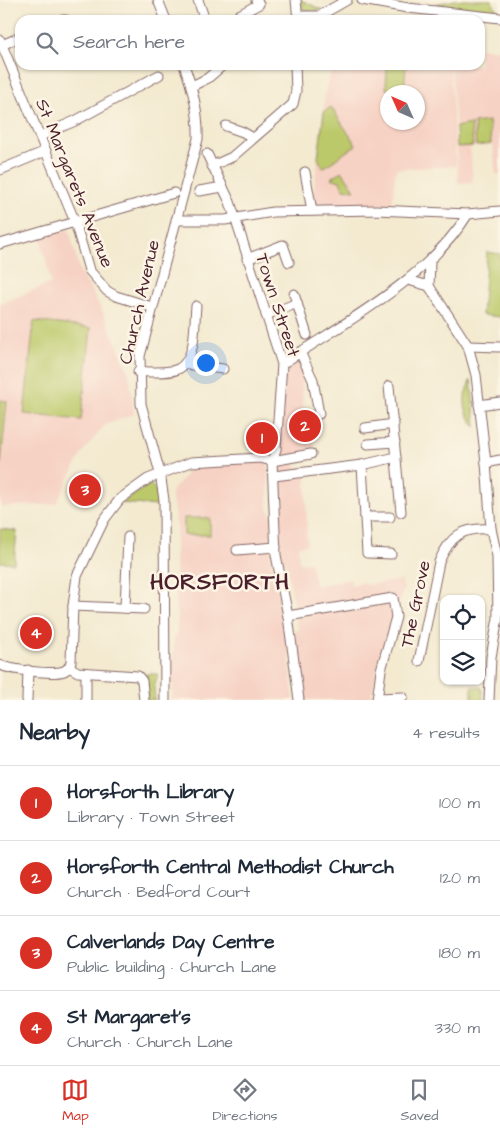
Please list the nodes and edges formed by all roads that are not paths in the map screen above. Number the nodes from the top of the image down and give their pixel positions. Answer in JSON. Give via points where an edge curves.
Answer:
{"nodes":[{"id":1,"x":158,"y":0,"type":"edge"},
{"id":2,"x":198,"y":0,"type":"edge"},
{"id":3,"x":256,"y":0,"type":"edge"},
{"id":4,"x":296,"y":0,"type":"edge"},
{"id":5,"x":347,"y":0,"type":"edge"},
{"id":6,"x":362,"y":0,"type":"edge"},
{"id":7,"x":164,"y":15,"type":"edge"},
{"id":8,"x":204,"y":15,"type":"edge"},
{"id":9,"x":239,"y":15,"type":"dead end"},
{"id":10,"x":298,"y":15,"type":"edge"},
{"id":11,"x":321,"y":15,"type":"edge"},
{"id":12,"x":472,"y":15,"type":"edge"},
{"id":13,"x":485,"y":16,"type":"edge"},
{"id":14,"x":500,"y":18,"type":"edge"},
{"id":15,"x":15,"y":38,"type":"edge"},
{"id":16,"x":1,"y":42,"type":"edge"},
{"id":17,"x":186,"y":70,"type":"edge"},
{"id":18,"x":217,"y":70,"type":"edge"},
{"id":19,"x":295,"y":70,"type":"edge"},
{"id":20,"x":159,"y":75,"type":"dead end"},
{"id":21,"x":192,"y":86,"type":"junction"},
{"id":22,"x":226,"y":126,"type":"dead end"},
{"id":23,"x":40,"y":136,"type":"junction"},
{"id":24,"x":253,"y":138,"type":"junction"},
{"id":25,"x":46,"y":151,"type":"junction"},
{"id":26,"x":207,"y":154,"type":"dead end"},
{"id":27,"x":212,"y":166,"type":"junction"},
{"id":28,"x":0,"y":170,"type":"edge"},
{"id":29,"x":305,"y":172,"type":"dead end"},
{"id":30,"x":223,"y":187,"type":"junction"},
{"id":31,"x":198,"y":191,"type":"dead end"},
{"id":32,"x":174,"y":193,"type":"dead end"},
{"id":33,"x":312,"y":211,"type":"junction"},
{"id":34,"x":500,"y":211,"type":"edge"},
{"id":35,"x":468,"y":214,"type":"junction"},
{"id":36,"x":233,"y":218,"type":"junction"},
{"id":37,"x":176,"y":220,"type":"junction"},
{"id":38,"x":75,"y":222,"type":"junction"},
{"id":39,"x":0,"y":244,"type":"edge"},
{"id":40,"x":247,"y":259,"type":"junction"},
{"id":41,"x":289,"y":262,"type":"dead end"},
{"id":42,"x":430,"y":262,"type":"junction"},
{"id":43,"x":408,"y":280,"type":"junction"},
{"id":44,"x":429,"y":286,"type":"junction"},
{"id":45,"x":196,"y":306,"type":"dead end"},
{"id":46,"x":152,"y":307,"type":"junction"},
{"id":47,"x":266,"y":315,"type":"junction"},
{"id":48,"x":307,"y":334,"type":"dead end"},
{"id":49,"x":468,"y":346,"type":"junction"},
{"id":50,"x":500,"y":347,"type":"edge"},
{"id":51,"x":300,"y":352,"type":"junction"},
{"id":52,"x":185,"y":364,"type":"junction"},
{"id":53,"x":282,"y":364,"type":"junction"},
{"id":54,"x":223,"y":369,"type":"dead end"},
{"id":55,"x":138,"y":372,"type":"junction"},
{"id":56,"x":389,"y":386,"type":"dead end"},
{"id":57,"x":500,"y":402,"type":"edge"},
{"id":58,"x":479,"y":405,"type":"junction"},
{"id":59,"x":319,"y":414,"type":"dead end"},
{"id":60,"x":394,"y":424,"type":"junction"},
{"id":61,"x":365,"y":428,"type":"dead end"},
{"id":62,"x":395,"y":442,"type":"junction"},
{"id":63,"x":368,"y":444,"type":"dead end"},
{"id":64,"x":311,"y":454,"type":"dead end"},
{"id":65,"x":396,"y":457,"type":"junction"},
{"id":66,"x":500,"y":460,"type":"edge"},
{"id":67,"x":272,"y":461,"type":"junction"},
{"id":68,"x":486,"y":463,"type":"junction"},
{"id":69,"x":362,"y":464,"type":"junction"},
{"id":70,"x":160,"y":473,"type":"junction"},
{"id":71,"x":274,"y":476,"type":"junction"},
{"id":72,"x":401,"y":512,"type":"dead end"},
{"id":73,"x":365,"y":517,"type":"junction"},
{"id":74,"x":390,"y":517,"type":"dead end"},
{"id":75,"x":491,"y":529,"type":"junction"},
{"id":76,"x":128,"y":537,"type":"dead end"},
{"id":77,"x":276,"y":547,"type":"junction"},
{"id":78,"x":237,"y":550,"type":"dead end"},
{"id":79,"x":391,"y":554,"type":"dead end"},
{"id":80,"x":499,"y":594,"type":"edge"},
{"id":81,"x":72,"y":606,"type":"junction"},
{"id":82,"x":125,"y":608,"type":"junction"},
{"id":83,"x":144,"y":609,"type":"dead end"},
{"id":84,"x":288,"y":616,"type":"junction"},
{"id":85,"x":419,"y":661,"type":"dead end"},
{"id":86,"x":70,"y":664,"type":"junction"},
{"id":87,"x":0,"y":665,"type":"edge"},
{"id":88,"x":28,"y":670,"type":"junction"},
{"id":89,"x":86,"y":673,"type":"junction"},
{"id":90,"x":403,"y":697,"type":"dead end"},
{"id":91,"x":377,"y":699,"type":"edge"},
{"id":92,"x":27,"y":700,"type":"edge"},
{"id":93,"x":86,"y":700,"type":"edge"},
{"id":94,"x":144,"y":700,"type":"edge"},
{"id":95,"x":165,"y":700,"type":"edge"},
{"id":96,"x":299,"y":700,"type":"edge"},
{"id":97,"x":489,"y":700,"type":"edge"}],
"edges":[{"from":1,"to":7,"type":"street"},
{"from":2,"to":8,"type":"street"},
{"from":3,"to":9,"type":"street","via":[[259,4]]},
{"from":4,"to":10,"type":"street"},
{"from":5,"to":11,"type":"street"},
{"from":6,"to":12,"type":"street"},
{"from":13,"to":14,"type":"street"},
{"from":15,"to":16,"type":"street"},
{"from":16,"to":23,"type":"street","name":"St Margarets Avenue"},
{"from":17,"to":21,"type":"street","name":"Church Avenue"},
{"from":18,"to":21,"type":"street"},
{"from":19,"to":24,"type":"street","via":[[293,104]]},
{"from":20,"to":23,"type":"street","via":[[75,121]]},
{"from":21,"to":37,"type":"street","name":"Church Avenue","via":[[199,122],[198,139]]},
{"from":22,"to":24,"type":"street"},
{"from":23,"to":25,"type":"street","name":"St Margarets Avenue"},
{"from":24,"to":27,"type":"street","via":[[232,157]]},
{"from":25,"to":28,"type":"street"},
{"from":25,"to":38,"type":"street","name":"St Margarets Avenue"},
{"from":26,"to":27,"type":"street","name":"Town Street"},
{"from":27,"to":30,"type":"street","name":"Town Street"},
{"from":29,"to":33,"type":"street"},
{"from":30,"to":31,"type":"street"},
{"from":30,"to":36,"type":"street","name":"Town Street"},
{"from":32,"to":38,"type":"street"},
{"from":33,"to":35,"type":"street"},
{"from":33,"to":36,"type":"street"},
{"from":34,"to":35,"type":"street"},
{"from":35,"to":42,"type":"street","via":[[450,242]]},
{"from":36,"to":37,"type":"street"},
{"from":36,"to":40,"type":"street","name":"Town Street"},
{"from":37,"to":46,"type":"street","name":"Church Avenue"},
{"from":38,"to":39,"type":"street"},
{"from":38,"to":46,"type":"street","name":"St Margarets Avenue","via":[[89,270],[98,282],[116,296]]},
{"from":40,"to":41,"type":"street","via":[[283,245]]},
{"from":40,"to":47,"type":"street","name":"Town Street"},
{"from":42,"to":43,"type":"street"},
{"from":42,"to":44,"type":"street"},
{"from":43,"to":44,"type":"street"},
{"from":43,"to":51,"type":"street"},
{"from":44,"to":49,"type":"street"},
{"from":45,"to":52,"type":"street","via":[[191,355]]},
{"from":46,"to":55,"type":"street","name":"Church Avenue"},
{"from":47,"to":48,"type":"street","via":[[296,299]]},
{"from":47,"to":53,"type":"street","name":"Town Street"},
{"from":49,"to":50,"type":"street"},
{"from":49,"to":58,"type":"street"},
{"from":51,"to":53,"type":"street"},
{"from":51,"to":59,"type":"street","via":[[313,380]]},
{"from":52,"to":54,"type":"street"},
{"from":52,"to":55,"type":"street","via":[[173,370]]},
{"from":53,"to":67,"type":"street","name":"Town Street","via":[[276,449]]},
{"from":55,"to":70,"type":"street","name":"Church Avenue","via":[[141,404]]},
{"from":56,"to":60,"type":"street"},
{"from":57,"to":58,"type":"street"},
{"from":58,"to":68,"type":"street"},
{"from":60,"to":61,"type":"street"},
{"from":60,"to":62,"type":"street"},
{"from":62,"to":63,"type":"street"},
{"from":62,"to":65,"type":"street"},
{"from":64,"to":67,"type":"street"},
{"from":65,"to":69,"type":"street"},
{"from":65,"to":72,"type":"street"},
{"from":66,"to":68,"type":"street"},
{"from":67,"to":70,"type":"street","via":[[260,458],[204,460]]},
{"from":67,"to":71,"type":"street","name":"Town Street"},
{"from":68,"to":75,"type":"street"},
{"from":69,"to":71,"type":"street"},
{"from":69,"to":73,"type":"street"},
{"from":70,"to":81,"type":"street","via":[[129,491],[113,506],[77,576]]},
{"from":70,"to":95,"type":"street","name":"Church Avenue","via":[[165,525]]},
{"from":71,"to":77,"type":"street","name":"Town Street"},
{"from":73,"to":74,"type":"street"},
{"from":73,"to":79,"type":"street","via":[[367,553]]},
{"from":75,"to":80,"type":"street","via":[[497,556]]},
{"from":75,"to":85,"type":"street","name":"The Grove","via":[[460,532],[445,548],[439,562]]},
{"from":76,"to":82,"type":"street"},
{"from":77,"to":78,"type":"street"},
{"from":77,"to":84,"type":"street","name":"Town Street"},
{"from":80,"to":97,"type":"street"},
{"from":81,"to":82,"type":"street"},
{"from":81,"to":86,"type":"street"},
{"from":82,"to":83,"type":"street"},
{"from":84,"to":91,"type":"street","via":[[394,598],[396,617],[381,670]]},
{"from":84,"to":96,"type":"street","name":"Town Street"},
{"from":86,"to":88,"type":"street","via":[[61,672]]},
{"from":86,"to":89,"type":"street","via":[[78,672]]},
{"from":87,"to":88,"type":"street"},
{"from":88,"to":92,"type":"street"},
{"from":89,"to":93,"type":"street"},
{"from":89,"to":94,"type":"street","via":[[138,676],[142,680]]},
{"from":90,"to":91,"type":"street"}]}
